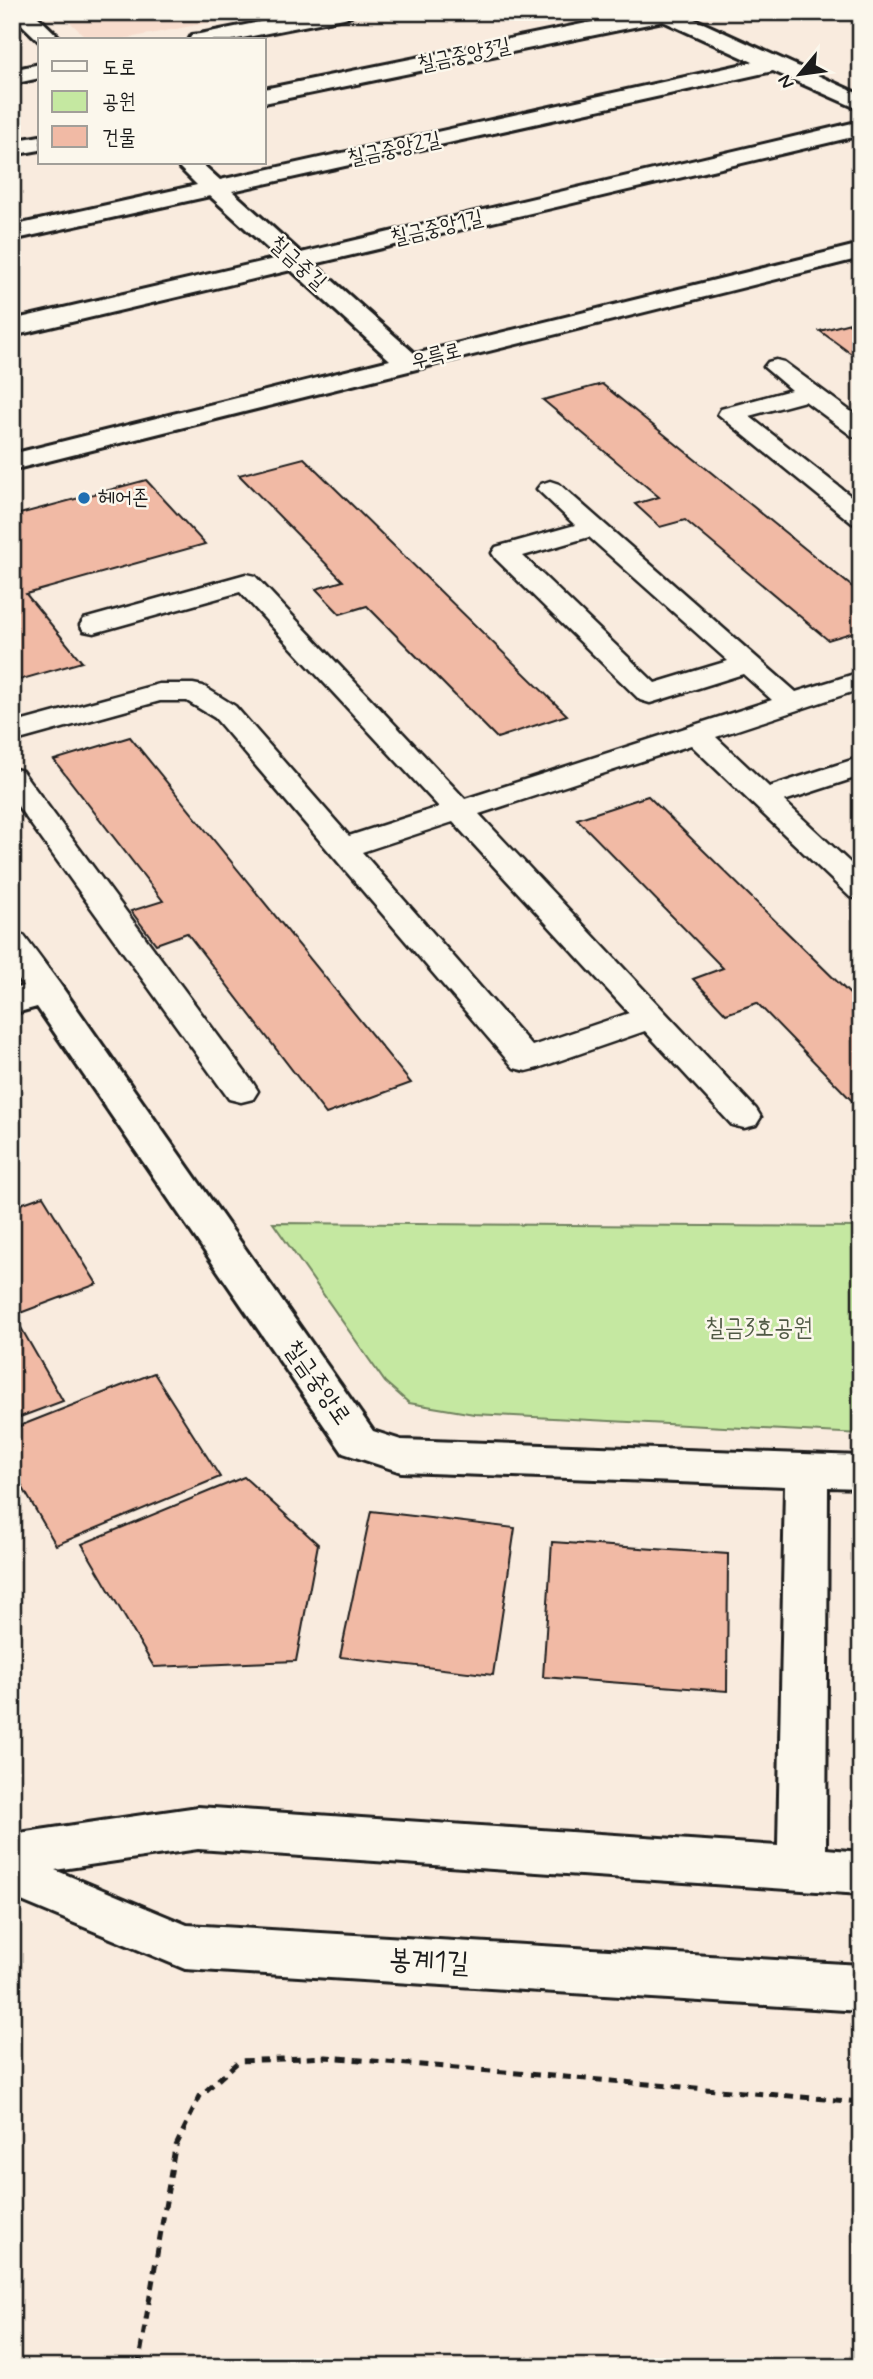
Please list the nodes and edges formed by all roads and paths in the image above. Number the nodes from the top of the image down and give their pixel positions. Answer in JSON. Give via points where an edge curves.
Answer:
{"nodes":[{"id":1,"x":20,"y":12,"type":"edge"},
{"id":2,"x":344,"y":12,"type":"edge"},
{"id":3,"x":856,"y":12,"type":"edge"},
{"id":4,"x":662,"y":13,"type":"edge"},
{"id":5,"x":861,"y":15,"type":"edge"},
{"id":6,"x":49,"y":38,"type":"edge"},
{"id":7,"x":210,"y":38,"type":"edge"},
{"id":8,"x":775,"y":64,"type":"junction"},
{"id":9,"x":38,"y":71,"type":"edge"},
{"id":10,"x":12,"y":77,"type":"edge"},
{"id":11,"x":266,"y":96,"type":"edge"},
{"id":12,"x":861,"y":103,"type":"edge"},
{"id":13,"x":861,"y":128,"type":"edge"},
{"id":14,"x":38,"y":143,"type":"edge"},
{"id":15,"x":12,"y":148,"type":"edge"},
{"id":16,"x":188,"y":164,"type":"edge"},
{"id":17,"x":215,"y":188,"type":"junction"},
{"id":18,"x":12,"y":233,"type":"edge"},
{"id":19,"x":861,"y":251,"type":"edge"},
{"id":20,"x":296,"y":261,"type":"junction"},
{"id":21,"x":12,"y":328,"type":"edge"},
{"id":22,"x":409,"y":363,"type":"junction"},
{"id":23,"x":776,"y":367,"type":"dead end"},
{"id":24,"x":809,"y":392,"type":"junction"},
{"id":25,"x":861,"y":431,"type":"edge"},
{"id":26,"x":12,"y":462,"type":"edge"},
{"id":27,"x":550,"y":489,"type":"dead end"},
{"id":28,"x":861,"y":517,"type":"edge"},
{"id":29,"x":594,"y":528,"type":"junction"},
{"id":30,"x":94,"y":625,"type":"dead end"},
{"id":31,"x":747,"y":664,"type":"junction"},
{"id":32,"x":861,"y":680,"type":"edge"},
{"id":33,"x":791,"y":702,"type":"junction"},
{"id":34,"x":12,"y":733,"type":"edge"},
{"id":35,"x":695,"y":733,"type":"junction"},
{"id":36,"x":861,"y":766,"type":"edge"},
{"id":37,"x":12,"y":777,"type":"edge"},
{"id":38,"x":764,"y":798,"type":"junction"},
{"id":39,"x":459,"y":810,"type":"junction"},
{"id":40,"x":342,"y":848,"type":"junction"},
{"id":41,"x":861,"y":890,"type":"edge"},
{"id":42,"x":12,"y":944,"type":"edge"},
{"id":43,"x":29,"y":997,"type":"edge"},
{"id":44,"x":651,"y":1017,"type":"junction"},
{"id":45,"x":241,"y":1091,"type":"dead end"},
{"id":46,"x":744,"y":1118,"type":"dead end"},
{"id":47,"x":807,"y":1469,"type":"junction"},
{"id":48,"x":861,"y":1472,"type":"edge"},
{"id":49,"x":12,"y":1855,"type":"edge"},
{"id":50,"x":802,"y":1869,"type":"junction"},
{"id":51,"x":861,"y":1873,"type":"edge"},
{"id":52,"x":12,"y":1874,"type":"edge"},
{"id":53,"x":861,"y":1988,"type":"edge"},
{"id":54,"x":861,"y":2102,"type":"edge"},
{"id":55,"x":138,"y":2367,"type":"edge"}],
"edges":[{"from":1,"to":6,"type":"street"},
{"from":2,"to":7,"type":"street"},
{"from":3,"to":5,"type":"street"},
{"from":4,"to":8,"type":"street"},
{"from":4,"to":11,"type":"street","name":"칠금중앙3길"},
{"from":8,"to":12,"type":"street"},
{"from":8,"to":17,"type":"street","name":"칠금중앙2길"},
{"from":9,"to":10,"type":"street"},
{"from":13,"to":20,"type":"street","name":"칠금중앙1길"},
{"from":14,"to":15,"type":"street"},
{"from":16,"to":17,"type":"street","name":"칠금중길"},
{"from":17,"to":18,"type":"street","name":"칠금중앙2길"},
{"from":17,"to":20,"type":"street","name":"칠금중길"},
{"from":19,"to":22,"type":"street","name":"우륵로"},
{"from":20,"to":21,"type":"street","name":"칠금중앙1길"},
{"from":20,"to":22,"type":"street","name":"칠금중길"},
{"from":22,"to":26,"type":"street","name":"우륵로"},
{"from":23,"to":24,"type":"lane"},
{"from":24,"to":25,"type":"lane"},
{"from":24,"to":28,"type":"lane","via":[[730,414]]},
{"from":27,"to":29,"type":"lane"},
{"from":29,"to":31,"type":"lane"},
{"from":29,"to":31,"type":"lane","via":[[505,554],[650,694]]},
{"from":30,"to":39,"type":"lane","via":[[246,582]]},
{"from":31,"to":33,"type":"lane"},
{"from":32,"to":33,"type":"lane"},
{"from":33,"to":35,"type":"lane"},
{"from":34,"to":40,"type":"lane","via":[[159,693],[193,692],[225,712]]},
{"from":35,"to":38,"type":"lane"},
{"from":35,"to":39,"type":"lane"},
{"from":36,"to":38,"type":"lane"},
{"from":37,"to":45,"type":"lane"},
{"from":38,"to":41,"type":"lane"},
{"from":39,"to":40,"type":"lane"},
{"from":39,"to":44,"type":"lane"},
{"from":40,"to":44,"type":"lane","via":[[526,1060]]},
{"from":42,"to":43,"type":"street","name":"칠금중앙로"},
{"from":43,"to":47,"type":"street","name":"칠금중앙로","via":[[358,1443],[401,1456]]},
{"from":44,"to":46,"type":"lane"},
{"from":47,"to":48,"type":"street","name":"칠금중앙로"},
{"from":47,"to":50,"type":"street"},
{"from":49,"to":50,"type":"street","via":[[198,1828]]},
{"from":50,"to":51,"type":"street"},
{"from":52,"to":53,"type":"street","name":"봉계1길","via":[[185,1947]]},
{"from":54,"to":55,"type":"path","via":[[326,2057],[239,2061],[200,2096],[175,2148]]}]}
